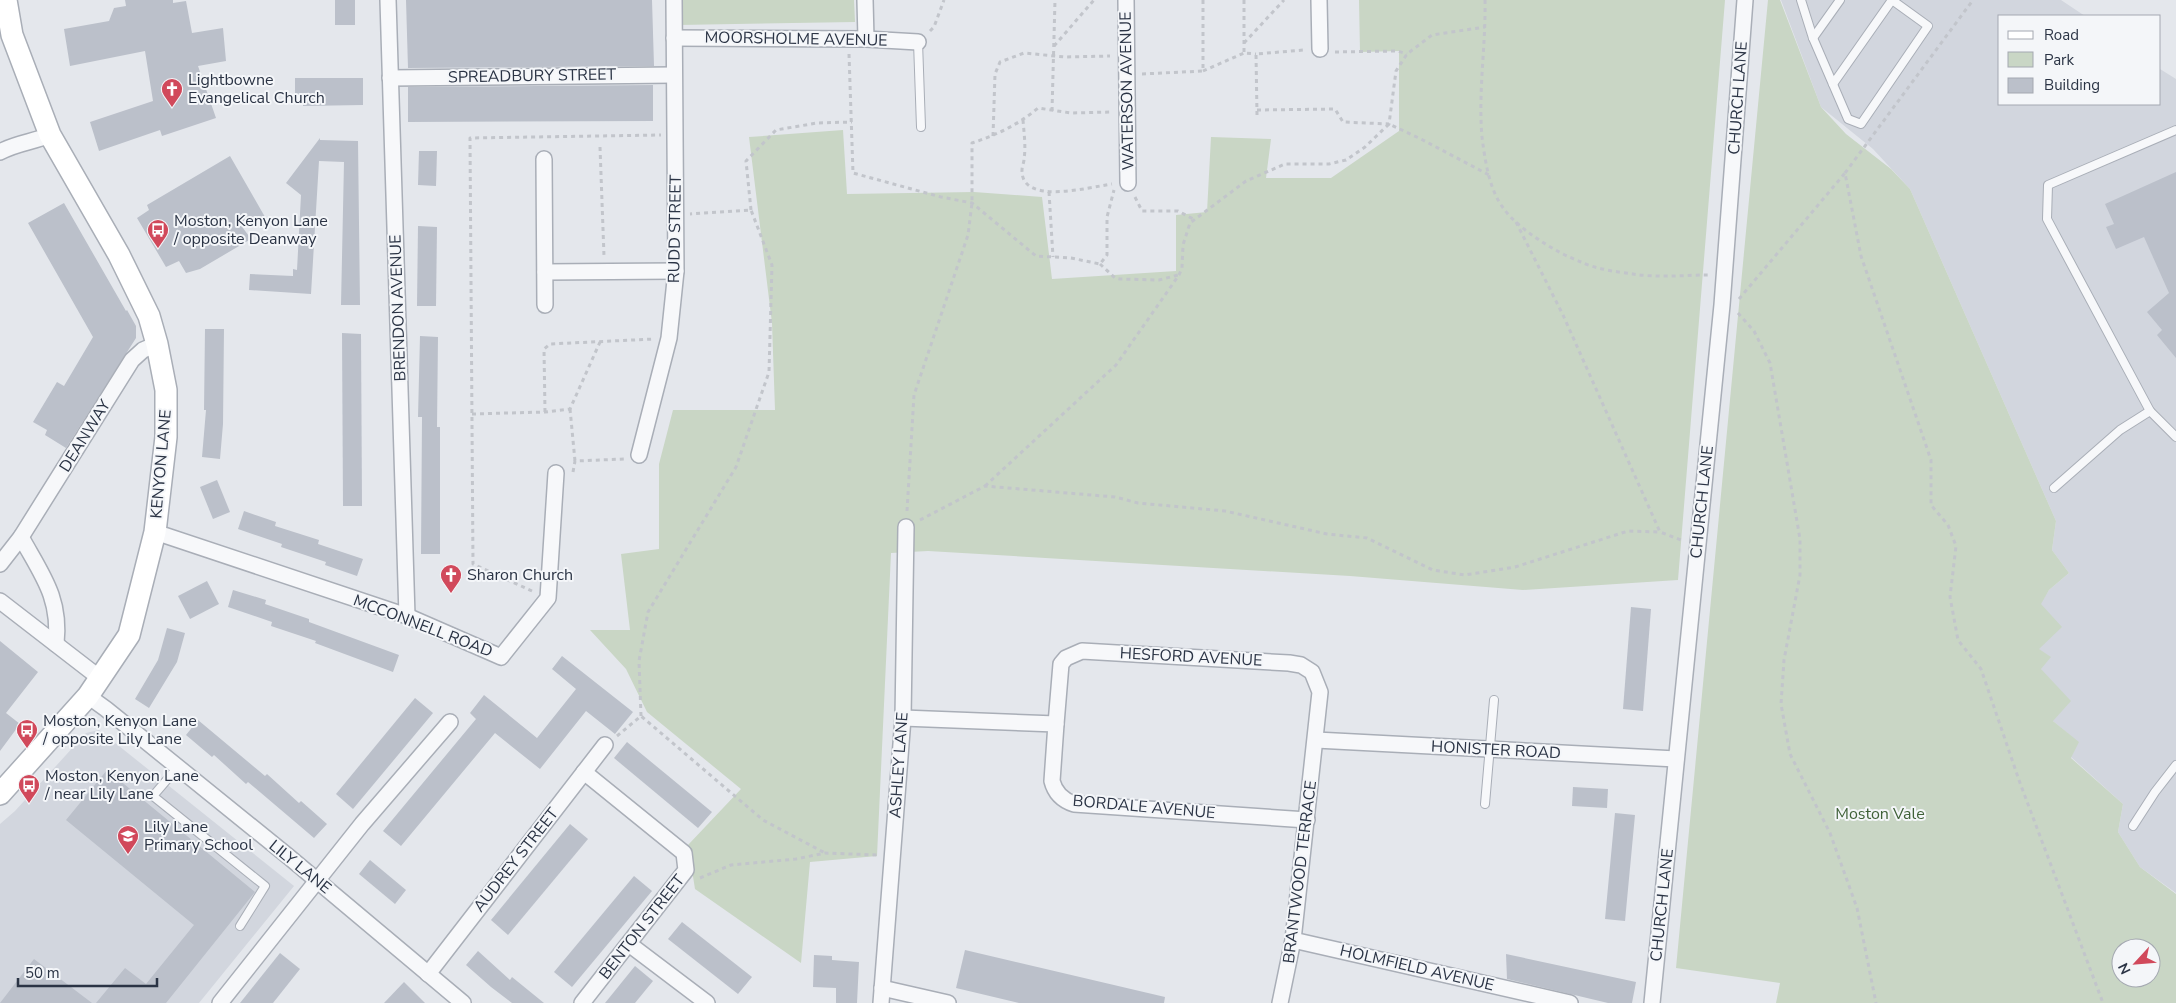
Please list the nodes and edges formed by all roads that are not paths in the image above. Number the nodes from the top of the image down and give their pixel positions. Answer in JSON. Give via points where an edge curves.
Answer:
{"nodes":[{"id":1,"x":6,"y":0,"type":"edge"},
{"id":2,"x":388,"y":0,"type":"edge"},
{"id":3,"x":674,"y":0,"type":"edge"},
{"id":4,"x":865,"y":0,"type":"edge"},
{"id":5,"x":1126,"y":0,"type":"edge"},
{"id":6,"x":1319,"y":0,"type":"edge"},
{"id":7,"x":1745,"y":0,"type":"edge"},
{"id":8,"x":1800,"y":0,"type":"edge"},
{"id":9,"x":1840,"y":0,"type":"edge"},
{"id":10,"x":1892,"y":0,"type":"edge"},
{"id":11,"x":6,"y":37,"type":"edge"},
{"id":12,"x":674,"y":38,"type":"junction"},
{"id":13,"x":1813,"y":38,"type":"junction"},
{"id":14,"x":866,"y":39,"type":"junction"},
{"id":15,"x":918,"y":42,"type":"joint"},
{"id":16,"x":1320,"y":49,"type":"road end"},
{"id":17,"x":674,"y":75,"type":"junction"},
{"id":18,"x":390,"y":78,"type":"junction"},
{"id":19,"x":1833,"y":84,"type":"junction"},
{"id":20,"x":922,"y":128,"type":"dead end"},
{"id":21,"x":2176,"y":130,"type":"edge"},
{"id":22,"x":50,"y":135,"type":"junction"},
{"id":23,"x":0,"y":152,"type":"edge"},
{"id":24,"x":544,"y":159,"type":"dead end"},
{"id":25,"x":1128,"y":183,"type":"road end"},
{"id":26,"x":676,"y":271,"type":"junction"},
{"id":27,"x":545,"y":272,"type":"junction"},
{"id":28,"x":545,"y":305,"type":"dead end"},
{"id":29,"x":157,"y":344,"type":"junction"},
{"id":30,"x":2150,"y":411,"type":"junction"},
{"id":31,"x":2176,"y":437,"type":"edge"},
{"id":32,"x":639,"y":455,"type":"road end"},
{"id":33,"x":556,"y":473,"type":"road end"},
{"id":34,"x":2054,"y":488,"type":"dead end"},
{"id":35,"x":906,"y":527,"type":"road end"},
{"id":36,"x":155,"y":532,"type":"junction"},
{"id":37,"x":21,"y":537,"type":"junction"},
{"id":38,"x":0,"y":564,"type":"edge"},
{"id":39,"x":0,"y":601,"type":"edge"},
{"id":40,"x":407,"y":616,"type":"junction"},
{"id":41,"x":56,"y":644,"type":"junction"},
{"id":42,"x":101,"y":679,"type":"junction"},
{"id":43,"x":88,"y":696,"type":"junction"},
{"id":44,"x":1494,"y":700,"type":"dead end"},
{"id":45,"x":903,"y":718,"type":"junction"},
{"id":46,"x":450,"y":722,"type":"dead end"},
{"id":47,"x":1056,"y":724,"type":"junction"},
{"id":48,"x":1316,"y":740,"type":"junction"},
{"id":49,"x":605,"y":745,"type":"road end"},
{"id":50,"x":1490,"y":749,"type":"junction"},
{"id":51,"x":1676,"y":759,"type":"junction"},
{"id":52,"x":2176,"y":765,"type":"edge"},
{"id":53,"x":177,"y":768,"type":"junction"},
{"id":54,"x":584,"y":772,"type":"junction"},
{"id":55,"x":0,"y":793,"type":"edge"},
{"id":56,"x":1485,"y":804,"type":"dead end"},
{"id":57,"x":1308,"y":820,"type":"junction"},
{"id":58,"x":2133,"y":826,"type":"dead end"},
{"id":59,"x":317,"y":880,"type":"junction"},
{"id":60,"x":240,"y":926,"type":"dead end"},
{"id":61,"x":1293,"y":940,"type":"junction"},
{"id":62,"x":629,"y":944,"type":"junction"},
{"id":63,"x":428,"y":974,"type":"junction"},
{"id":64,"x":881,"y":996,"type":"edge"},
{"id":65,"x":220,"y":1003,"type":"edge"},
{"id":66,"x":463,"y":1003,"type":"edge"},
{"id":67,"x":582,"y":1003,"type":"edge"},
{"id":68,"x":707,"y":1003,"type":"edge"},
{"id":69,"x":948,"y":1003,"type":"edge"},
{"id":70,"x":1280,"y":1003,"type":"edge"},
{"id":71,"x":1570,"y":1003,"type":"edge"},
{"id":72,"x":1652,"y":1003,"type":"edge"}],
"edges":[{"from":1,"to":11,"type":"street","name":"KENYON LANE"},
{"from":2,"to":18,"type":"street","name":"BRENDON AVENUE"},
{"from":3,"to":12,"type":"street","name":"RUDD STREET"},
{"from":4,"to":14,"type":"street"},
{"from":5,"to":25,"type":"street","name":"WATERSON AVENUE"},
{"from":6,"to":16,"type":"street"},
{"from":7,"to":51,"type":"street","name":"CHURCH LANE","via":[[1724,275]]},
{"from":8,"to":13,"type":"lane"},
{"from":9,"to":13,"type":"lane"},
{"from":10,"to":19,"type":"lane"},
{"from":10,"to":19,"type":"lane","via":[[1928,26],[1861,124],[1848,119]]},
{"from":11,"to":22,"type":"street","name":"KENYON LANE"},
{"from":12,"to":14,"type":"street","name":"MOORSHOLME AVENUE"},
{"from":12,"to":17,"type":"street","name":"RUDD STREET"},
{"from":13,"to":19,"type":"lane"},
{"from":14,"to":15,"type":"street","name":"MOORSHOLME AVENUE"},
{"from":15,"to":20,"type":"lane"},
{"from":17,"to":18,"type":"street","name":"SPREADBURY STREET"},
{"from":17,"to":26,"type":"street","name":"RUDD STREET"},
{"from":18,"to":40,"type":"street","name":"BRENDON AVENUE"},
{"from":21,"to":30,"type":"lane","via":[[2048,185],[2047,219]]},
{"from":22,"to":23,"type":"street","via":[[13,144]]},
{"from":22,"to":29,"type":"street","name":"KENYON LANE","via":[[137,290]]},
{"from":24,"to":27,"type":"street"},
{"from":26,"to":27,"type":"street"},
{"from":26,"to":32,"type":"street","name":"RUDD STREET","via":[[670,338]]},
{"from":27,"to":28,"type":"street"},
{"from":29,"to":36,"type":"street","name":"KENYON LANE","via":[[166,390],[166,437]]},
{"from":29,"to":37,"type":"street","name":"DEANWAY","via":[[142,350],[132,360]]},
{"from":30,"to":31,"type":"lane"},
{"from":30,"to":34,"type":"lane","via":[[2120,430]]},
{"from":33,"to":40,"type":"street","name":"MCCONNELL ROAD","via":[[548,598],[501,657]]},
{"from":35,"to":45,"type":"street","name":"ASHLEY LANE"},
{"from":36,"to":40,"type":"street","name":"MCCONNELL ROAD"},
{"from":36,"to":42,"type":"street","name":"KENYON LANE","via":[[129,635]]},
{"from":37,"to":38,"type":"street","name":"DEANWAY"},
{"from":37,"to":41,"type":"street","via":[[54,598]]},
{"from":39,"to":41,"type":"street"},
{"from":41,"to":42,"type":"street"},
{"from":42,"to":43,"type":"street","name":"KENYON LANE"},
{"from":43,"to":53,"type":"street","name":"LILY LANE"},
{"from":43,"to":55,"type":"street","name":"KENYON LANE"},
{"from":44,"to":50,"type":"lane"},
{"from":45,"to":47,"type":"street"},
{"from":45,"to":64,"type":"street","name":"ASHLEY LANE"},
{"from":46,"to":59,"type":"street"},
{"from":47,"to":48,"type":"street","name":"HESFORD AVENUE","via":[[1061,664],[1082,651],[1279,662],[1301,665],[1312,672],[1317,682],[1320,692]]},
{"from":47,"to":57,"type":"street","name":"BORDALE AVENUE","via":[[1052,781],[1054,789],[1066,801]]},
{"from":48,"to":50,"type":"street","name":"HONISTER ROAD"},
{"from":48,"to":57,"type":"street","name":"BRANTWOOD TERRACE"},
{"from":49,"to":54,"type":"street","name":"AUDREY STREET"},
{"from":50,"to":51,"type":"street","name":"HONISTER ROAD"},
{"from":50,"to":56,"type":"lane"},
{"from":51,"to":72,"type":"street","name":"CHURCH LANE"},
{"from":52,"to":58,"type":"lane"},
{"from":53,"to":59,"type":"street","name":"LILY LANE"},
{"from":53,"to":60,"type":"lane","via":[[153,796],[265,886]]},
{"from":54,"to":62,"type":"street","name":"BENTON STREET","via":[[684,854],[686,870]]},
{"from":54,"to":63,"type":"street","name":"AUDREY STREET"},
{"from":57,"to":61,"type":"street","name":"BRANTWOOD TERRACE"},
{"from":59,"to":63,"type":"street","name":"LILY LANE"},
{"from":59,"to":65,"type":"street"},
{"from":61,"to":70,"type":"street","name":"BRANTWOOD TERRACE"},
{"from":61,"to":71,"type":"street","name":"HOLMFIELD AVENUE"},
{"from":62,"to":67,"type":"street","name":"BENTON STREET"},
{"from":62,"to":68,"type":"street"},
{"from":63,"to":66,"type":"street","name":"LILY LANE"},
{"from":64,"to":69,"type":"street"}]}
